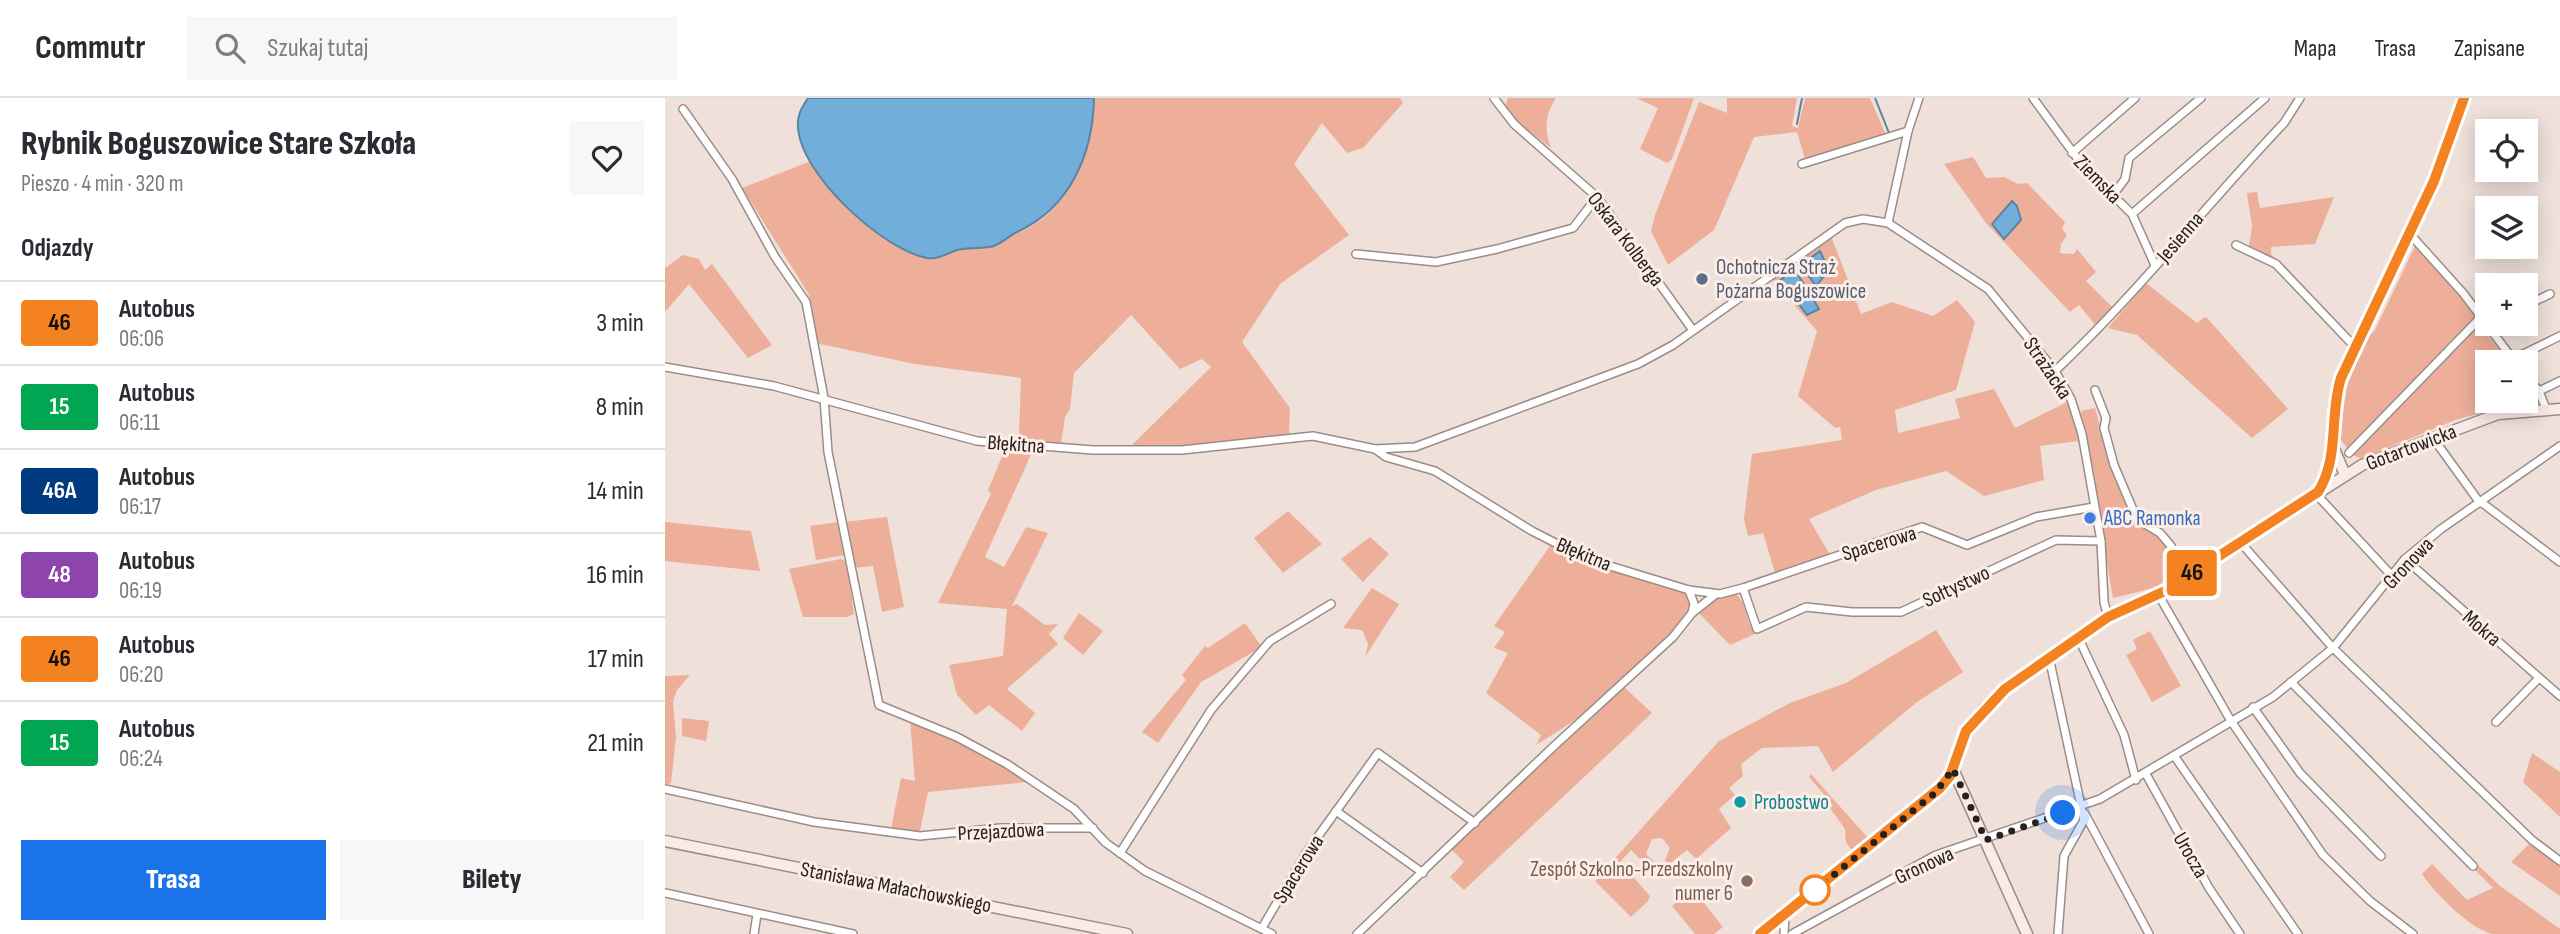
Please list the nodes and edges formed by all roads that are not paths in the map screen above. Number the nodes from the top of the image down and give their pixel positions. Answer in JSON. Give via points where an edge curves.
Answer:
{"nodes":[{"id":1,"x":1494,"y":98,"type":"edge"},
{"id":2,"x":1919,"y":98,"type":"edge"},
{"id":3,"x":2033,"y":98,"type":"edge"},
{"id":4,"x":2135,"y":98,"type":"edge"},
{"id":5,"x":2201,"y":98,"type":"edge"},
{"id":6,"x":2265,"y":98,"type":"edge"},
{"id":7,"x":2300,"y":98,"type":"edge"},
{"id":8,"x":2464,"y":98,"type":"edge"},
{"id":9,"x":683,"y":109,"type":"dead end"},
{"id":10,"x":1908,"y":131,"type":"junction"},
{"id":11,"x":2072,"y":153,"type":"junction"},
{"id":12,"x":1801,"y":164,"type":"dead end"},
{"id":13,"x":2113,"y":195,"type":"junction"},
{"id":14,"x":1597,"y":197,"type":"junction"},
{"id":15,"x":2131,"y":215,"type":"junction"},
{"id":16,"x":1888,"y":223,"type":"junction"},
{"id":17,"x":2409,"y":233,"type":"junction"},
{"id":18,"x":2236,"y":245,"type":"dead end"},
{"id":19,"x":1356,"y":254,"type":"dead end"},
{"id":20,"x":2155,"y":265,"type":"junction"},
{"id":21,"x":2550,"y":295,"type":"dead end"},
{"id":22,"x":2538,"y":300,"type":"edge"},
{"id":23,"x":2475,"y":310,"type":"edge"},
{"id":24,"x":2475,"y":323,"type":"edge"},
{"id":25,"x":1692,"y":329,"type":"junction"},
{"id":26,"x":2560,"y":336,"type":"edge"},
{"id":27,"x":2355,"y":347,"type":"junction"},
{"id":28,"x":2534,"y":350,"type":"edge"},
{"id":29,"x":665,"y":367,"type":"edge"},
{"id":30,"x":2055,"y":372,"type":"junction"},
{"id":31,"x":2560,"y":381,"type":"edge"},
{"id":32,"x":2095,"y":390,"type":"dead end"},
{"id":33,"x":2539,"y":391,"type":"joint"},
{"id":34,"x":824,"y":398,"type":"junction"},
{"id":35,"x":2546,"y":409,"type":"junction"},
{"id":36,"x":2560,"y":409,"type":"edge"},
{"id":37,"x":2433,"y":438,"type":"junction"},
{"id":38,"x":2333,"y":446,"type":"junction"},
{"id":39,"x":2560,"y":446,"type":"edge"},
{"id":40,"x":1374,"y":449,"type":"junction"},
{"id":41,"x":2349,"y":453,"type":"dead end"},
{"id":42,"x":2330,"y":465,"type":"junction"},
{"id":43,"x":2342,"y":476,"type":"junction"},
{"id":44,"x":2317,"y":493,"type":"junction"},
{"id":45,"x":2480,"y":503,"type":"junction"},
{"id":46,"x":2094,"y":506,"type":"junction"},
{"id":47,"x":2101,"y":541,"type":"junction"},
{"id":48,"x":2241,"y":543,"type":"junction"},
{"id":49,"x":2405,"y":559,"type":"junction"},
{"id":50,"x":2560,"y":562,"type":"edge"},
{"id":51,"x":2393,"y":576,"type":"junction"},
{"id":52,"x":2187,"y":577,"type":"junction"},
{"id":53,"x":1743,"y":588,"type":"junction"},
{"id":54,"x":1689,"y":590,"type":"junction"},
{"id":55,"x":1716,"y":594,"type":"junction"},
{"id":56,"x":2158,"y":594,"type":"junction"},
{"id":57,"x":1331,"y":604,"type":"dead end"},
{"id":58,"x":1692,"y":613,"type":"junction"},
{"id":59,"x":2108,"y":617,"type":"junction"},
{"id":60,"x":2078,"y":637,"type":"junction"},
{"id":61,"x":2333,"y":648,"type":"junction"},
{"id":62,"x":2049,"y":657,"type":"junction"},
{"id":63,"x":2539,"y":678,"type":"junction"},
{"id":64,"x":2291,"y":682,"type":"junction"},
{"id":65,"x":2560,"y":696,"type":"edge"},
{"id":66,"x":2253,"y":707,"type":"junction"},
{"id":67,"x":2231,"y":721,"type":"junction"},
{"id":68,"x":2497,"y":722,"type":"dead end"},
{"id":69,"x":2175,"y":757,"type":"junction"},
{"id":70,"x":1953,"y":769,"type":"junction"},
{"id":71,"x":2146,"y":774,"type":"junction"},
{"id":72,"x":2136,"y":780,"type":"junction"},
{"id":73,"x":665,"y":789,"type":"edge"},
{"id":74,"x":2082,"y":808,"type":"junction"},
{"id":75,"x":1336,"y":811,"type":"junction"},
{"id":76,"x":1475,"y":823,"type":"junction"},
{"id":77,"x":1093,"y":828,"type":"junction"},
{"id":78,"x":1986,"y":840,"type":"junction"},
{"id":79,"x":665,"y":841,"type":"edge"},
{"id":80,"x":1120,"y":853,"type":"junction"},
{"id":81,"x":2381,"y":856,"type":"dead end"},
{"id":82,"x":2560,"y":861,"type":"edge"},
{"id":83,"x":2473,"y":866,"type":"dead end"},
{"id":84,"x":1423,"y":873,"type":"junction"},
{"id":85,"x":665,"y":893,"type":"edge"},
{"id":86,"x":757,"y":914,"type":"junction"},
{"id":87,"x":1785,"y":914,"type":"junction"},
{"id":88,"x":1262,"y":928,"type":"junction"},
{"id":89,"x":2059,"y":930,"type":"edge"},
{"id":90,"x":754,"y":934,"type":"edge"},
{"id":91,"x":853,"y":934,"type":"edge"},
{"id":92,"x":1127,"y":934,"type":"edge"},
{"id":93,"x":1272,"y":934,"type":"edge"},
{"id":94,"x":1357,"y":934,"type":"edge"},
{"id":95,"x":1759,"y":934,"type":"edge"},
{"id":96,"x":1784,"y":934,"type":"edge"},
{"id":97,"x":1791,"y":934,"type":"edge"},
{"id":98,"x":2027,"y":934,"type":"edge"},
{"id":99,"x":2065,"y":934,"type":"edge"},
{"id":100,"x":2149,"y":934,"type":"edge"},
{"id":101,"x":2240,"y":934,"type":"edge"},
{"id":102,"x":2298,"y":934,"type":"edge"},
{"id":103,"x":2413,"y":934,"type":"edge"}],
"edges":[{"from":1,"to":14,"type":"street","name":"Oskara Kolberga","via":[[1514,124]]},
{"from":2,"to":10,"type":"street"},
{"from":3,"to":11,"type":"street","name":"Ziemska"},
{"from":4,"to":11,"type":"street"},
{"from":5,"to":13,"type":"street","via":[[2129,158],[2125,179]]},
{"from":6,"to":15,"type":"street"},
{"from":7,"to":20,"type":"street","name":"Jesienna","via":[[2284,124]]},
{"from":8,"to":17,"type":"street","via":[[2434,181]]},
{"from":9,"to":34,"type":"street","via":[[732,179],[806,302]]},
{"from":10,"to":12,"type":"street"},
{"from":10,"to":16,"type":"street"},
{"from":11,"to":13,"type":"street","name":"Ziemska"},
{"from":13,"to":15,"type":"street","name":"Ziemska"},
{"from":14,"to":19,"type":"street","via":[[1573,228],[1497,249],[1436,262]]},
{"from":14,"to":25,"type":"street","name":"Oskara Kolberga"},
{"from":15,"to":20,"type":"street","name":"Ziemska"},
{"from":16,"to":25,"type":"street","via":[[1863,219],[1845,223]]},
{"from":16,"to":30,"type":"street","name":"Strażacka","via":[[1988,289]]},
{"from":17,"to":23,"type":"street"},
{"from":17,"to":27,"type":"street"},
{"from":18,"to":27,"type":"street","via":[[2276,264]]},
{"from":20,"to":30,"type":"street","name":"Jesienna","via":[[2115,314]]},
{"from":21,"to":22,"type":"street"},
{"from":24,"to":41,"type":"street"},
{"from":25,"to":40,"type":"street","name":"Błękitna","via":[[1638,364],[1415,447]]},
{"from":26,"to":28,"type":"street"},
{"from":27,"to":38,"type":"street","via":[[2336,395]]},
{"from":29,"to":34,"type":"street","name":"Błękitna"},
{"from":30,"to":46,"type":"street","name":"Strażacka","via":[[2083,434]]},
{"from":31,"to":33,"type":"street"},
{"from":32,"to":52,"type":"street","via":[[2106,418],[2103,428],[2114,465],[2137,519],[2160,533]]},
{"from":33,"to":35,"type":"street"},
{"from":34,"to":40,"type":"street","name":"Błękitna","via":[[977,441],[1093,450],[1182,450],[1313,436]]},
{"from":34,"to":77,"type":"street","name":"Przejazdowa","via":[[828,452],[879,705],[957,737],[1007,764],[1074,809]]},
{"from":35,"to":36,"type":"street","name":"Gotartowicka"},
{"from":35,"to":37,"type":"street","name":"Gotartowicka","via":[[2498,414]]},
{"from":37,"to":43,"type":"street","name":"Gotartowicka"},
{"from":37,"to":45,"type":"street"},
{"from":38,"to":42,"type":"street"},
{"from":38,"to":43,"type":"street"},
{"from":39,"to":45,"type":"street","name":"Gronowa"},
{"from":40,"to":54,"type":"street","name":"Błękitna","via":[[1385,457],[1435,471],[1587,559]]},
{"from":42,"to":43,"type":"street"},
{"from":42,"to":44,"type":"street"},
{"from":43,"to":44,"type":"street"},
{"from":44,"to":48,"type":"street"},
{"from":44,"to":51,"type":"street"},
{"from":45,"to":49,"type":"street","name":"Gronowa"},
{"from":45,"to":50,"type":"street"},
{"from":46,"to":47,"type":"street","name":"Strażacka"},
{"from":46,"to":53,"type":"street","name":"Spacerowa","via":[[2036,517],[1967,545],[1922,527]]},
{"from":47,"to":53,"type":"street","name":"Sołtystwo","via":[[2056,540],[1901,612],[1806,607],[1757,629]]},
{"from":47,"to":59,"type":"street","name":"Strażacka"},
{"from":48,"to":52,"type":"street"},
{"from":48,"to":61,"type":"street"},
{"from":49,"to":51,"type":"street","name":"Gronowa"},
{"from":49,"to":63,"type":"street","name":"Mokra"},
{"from":51,"to":61,"type":"street","name":"Gronowa"},
{"from":52,"to":56,"type":"street"},
{"from":53,"to":55,"type":"street","name":"Spacerowa"},
{"from":54,"to":55,"type":"street","name":"Błękitna"},
{"from":54,"to":58,"type":"street"},
{"from":55,"to":58,"type":"street"},
{"from":56,"to":59,"type":"street"},
{"from":56,"to":67,"type":"street"},
{"from":57,"to":80,"type":"street","via":[[1270,641],[1211,710]]},
{"from":58,"to":76,"type":"street","via":[[1673,637]]},
{"from":59,"to":60,"type":"street"},
{"from":60,"to":62,"type":"street"},
{"from":60,"to":72,"type":"street","via":[[2124,735]]},
{"from":61,"to":64,"type":"street","name":"Gronowa"},
{"from":61,"to":82,"type":"street","via":[[2532,841]]},
{"from":62,"to":70,"type":"street","via":[[1974,719]]},
{"from":62,"to":74,"type":"street"},
{"from":63,"to":65,"type":"street","name":"Mokra"},
{"from":63,"to":68,"type":"street"},
{"from":64,"to":66,"type":"street","name":"Gronowa"},
{"from":64,"to":83,"type":"street"},
{"from":66,"to":67,"type":"street","name":"Gronowa"},
{"from":66,"to":81,"type":"street","via":[[2300,773]]},
{"from":67,"to":69,"type":"street","name":"Gronowa"},
{"from":67,"to":103,"type":"street","via":[[2323,855],[2369,901]]},
{"from":69,"to":71,"type":"street","name":"Gronowa"},
{"from":69,"to":102,"type":"street"},
{"from":70,"to":78,"type":"street"},
{"from":70,"to":87,"type":"street","via":[[1935,793]]},
{"from":71,"to":72,"type":"street","name":"Gronowa"},
{"from":71,"to":101,"type":"street","name":"Urocza"},
{"from":72,"to":74,"type":"street","name":"Gronowa"},
{"from":73,"to":77,"type":"street","name":"Przejazdowa","via":[[814,822],[920,836],[1000,828]]},
{"from":74,"to":78,"type":"street","name":"Gronowa"},
{"from":74,"to":89,"type":"street","via":[[2084,820],[2064,856]]},
{"from":74,"to":100,"type":"street"},
{"from":75,"to":76,"type":"street","name":"Spacerowa","via":[[1378,753]]},
{"from":75,"to":84,"type":"street","name":"Spacerowa"},
{"from":75,"to":88,"type":"street","name":"Spacerowa"},
{"from":76,"to":84,"type":"street"},
{"from":77,"to":80,"type":"street"},
{"from":78,"to":97,"type":"street","name":"Gronowa","via":[[1937,855]]},
{"from":78,"to":98,"type":"street"},
{"from":79,"to":92,"type":"street","name":"Stanisława Małachowskiego"},
{"from":80,"to":88,"type":"street"},
{"from":84,"to":94,"type":"street"},
{"from":85,"to":86,"type":"street"},
{"from":86,"to":90,"type":"street"},
{"from":86,"to":91,"type":"street"},
{"from":87,"to":95,"type":"street"},
{"from":87,"to":96,"type":"street"},
{"from":88,"to":93,"type":"street"},
{"from":89,"to":99,"type":"street"}]}
